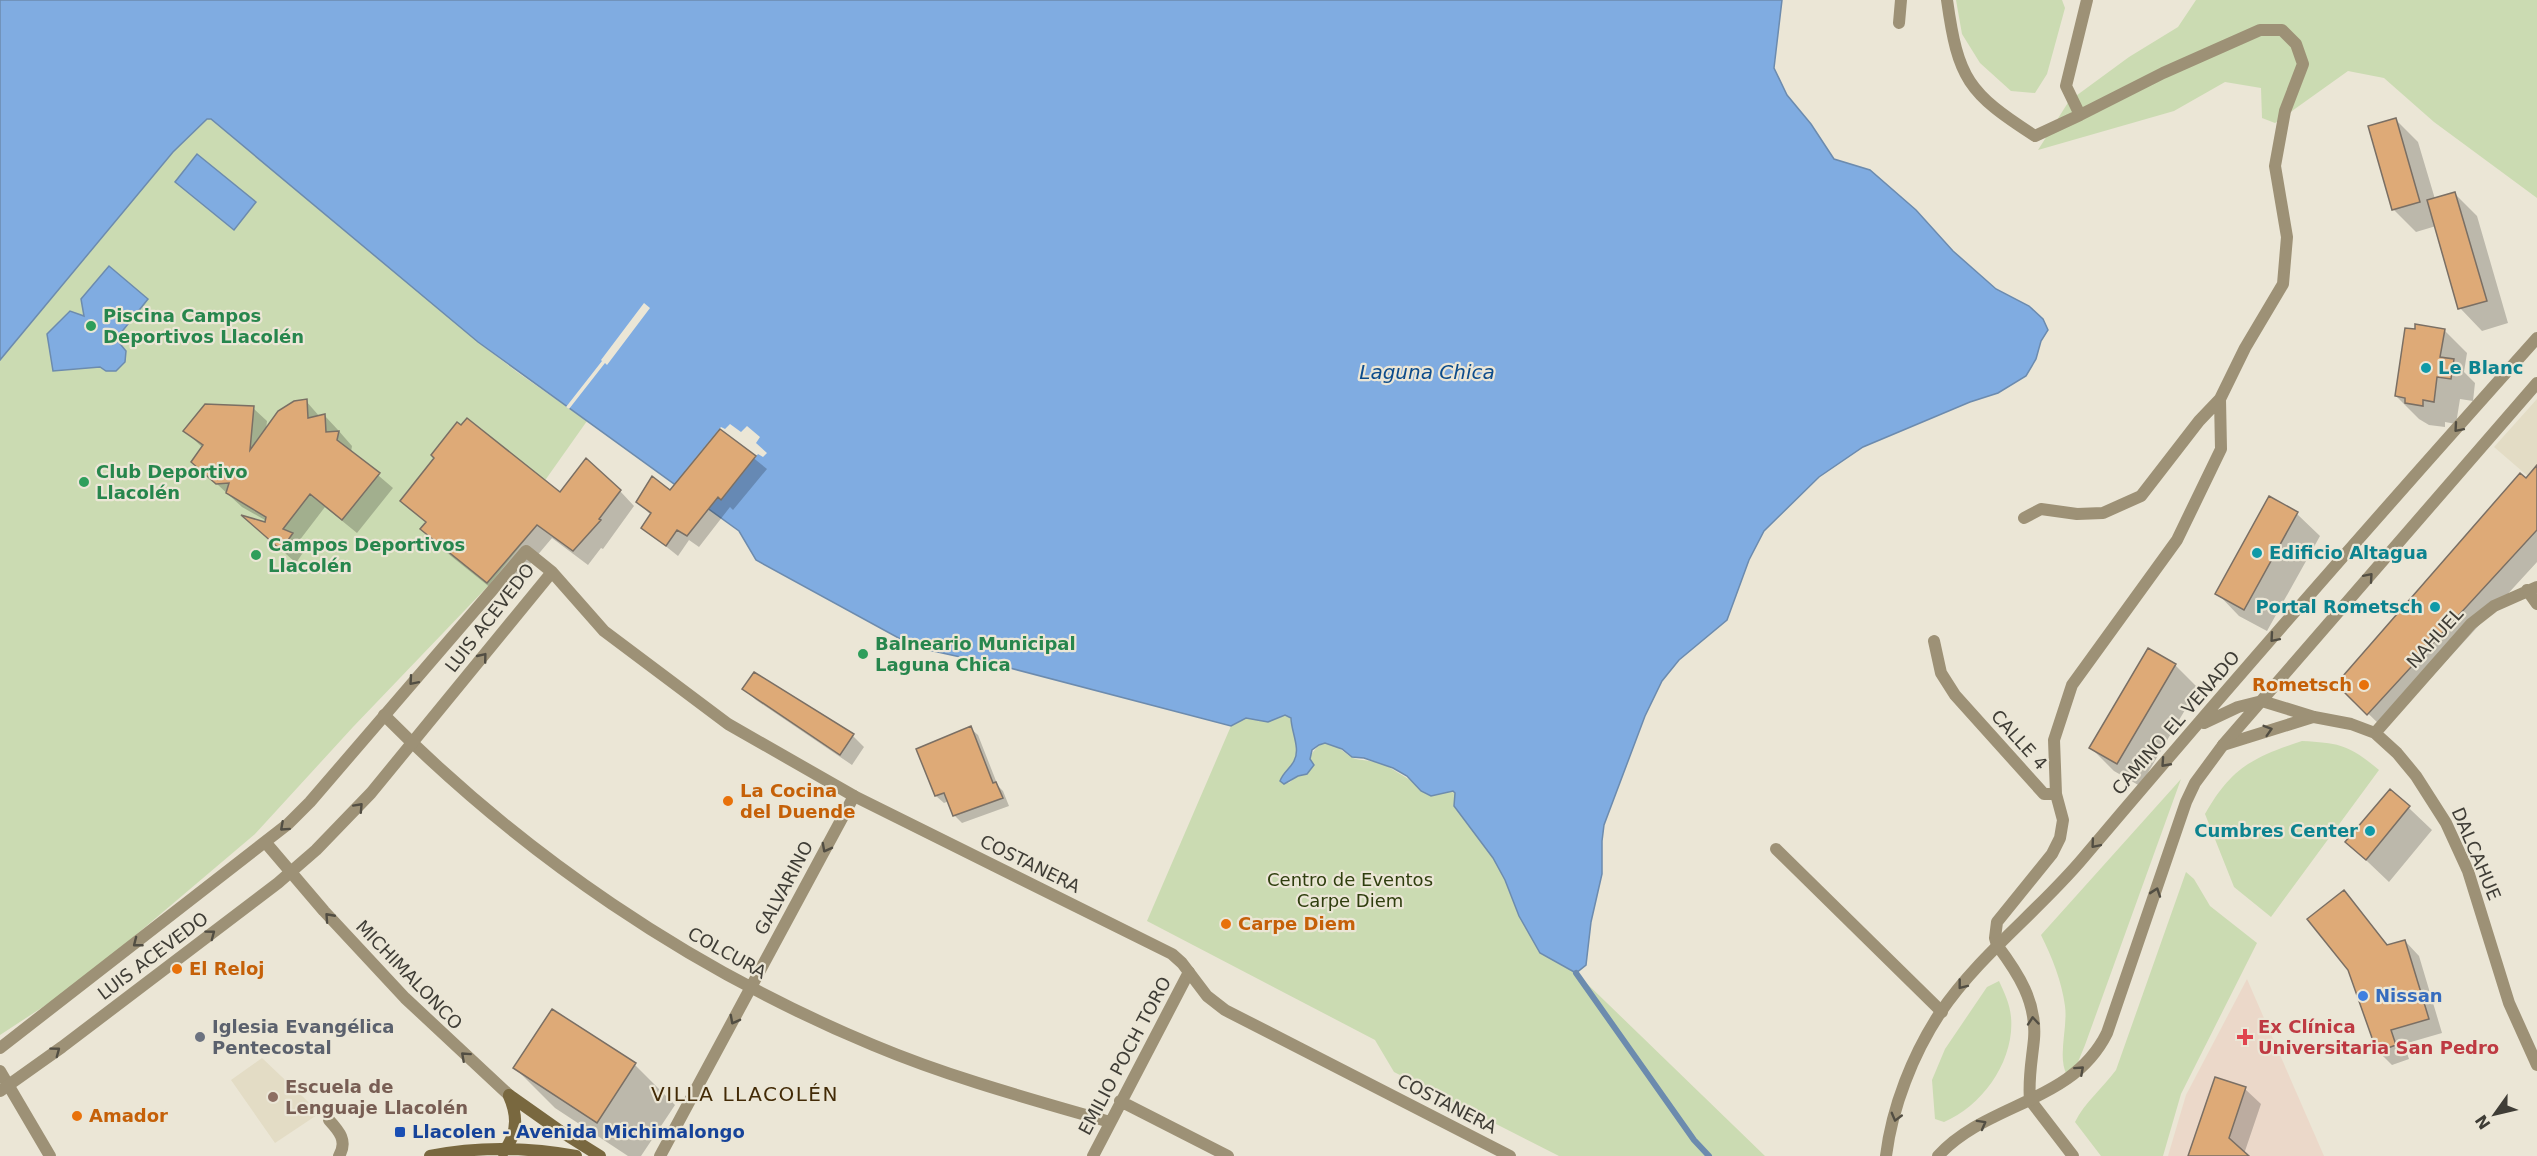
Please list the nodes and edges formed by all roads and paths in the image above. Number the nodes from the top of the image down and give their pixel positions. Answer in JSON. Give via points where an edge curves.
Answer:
{"nodes":[{"id":1,"x":1901,"y":0,"type":"edge"},
{"id":2,"x":1947,"y":0,"type":"edge"},
{"id":3,"x":2087,"y":0,"type":"edge"},
{"id":4,"x":1899,"y":23,"type":"dead end"},
{"id":5,"x":2080,"y":115,"type":"junction"},
{"id":6,"x":2537,"y":338,"type":"edge"},
{"id":7,"x":2537,"y":383,"type":"edge"},
{"id":8,"x":2220,"y":399,"type":"junction"},
{"id":9,"x":2024,"y":518,"type":"dead end"},
{"id":10,"x":552,"y":572,"type":"junction"},
{"id":11,"x":2532,"y":589,"type":"edge"},
{"id":12,"x":2537,"y":604,"type":"edge"},
{"id":13,"x":1934,"y":641,"type":"dead end"},
{"id":14,"x":2262,"y":701,"type":"junction"},
{"id":15,"x":384,"y":715,"type":"junction"},
{"id":16,"x":2314,"y":717,"type":"junction"},
{"id":17,"x":2196,"y":728,"type":"junction"},
{"id":18,"x":2375,"y":733,"type":"junction"},
{"id":19,"x":413,"y":743,"type":"junction"},
{"id":20,"x":2223,"y":745,"type":"junction"},
{"id":21,"x":2056,"y":794,"type":"junction"},
{"id":22,"x":854,"y":796,"type":"junction"},
{"id":23,"x":266,"y":843,"type":"junction"},
{"id":24,"x":1776,"y":849,"type":"dead end"},
{"id":25,"x":291,"y":872,"type":"junction"},
{"id":26,"x":1996,"y":945,"type":"junction"},
{"id":27,"x":1189,"y":972,"type":"junction"},
{"id":28,"x":751,"y":987,"type":"junction"},
{"id":29,"x":1942,"y":1012,"type":"junction"},
{"id":30,"x":0,"y":1048,"type":"edge"},
{"id":31,"x":2537,"y":1065,"type":"edge"},
{"id":32,"x":0,"y":1071,"type":"edge"},
{"id":33,"x":4,"y":1088,"type":"edge"},
{"id":34,"x":509,"y":1095,"type":"junction"},
{"id":35,"x":2030,"y":1100,"type":"junction"},
{"id":36,"x":1120,"y":1101,"type":"junction"},
{"id":37,"x":329,"y":1120,"type":"dead end"},
{"id":38,"x":1110,"y":1122,"type":"junction"},
{"id":39,"x":503,"y":1152,"type":"edge"},
{"id":40,"x":1889,"y":1154,"type":"edge"},
{"id":41,"x":50,"y":1156,"type":"edge"},
{"id":42,"x":339,"y":1156,"type":"edge"},
{"id":43,"x":430,"y":1156,"type":"edge"},
{"id":44,"x":576,"y":1156,"type":"edge"},
{"id":45,"x":600,"y":1156,"type":"edge"},
{"id":46,"x":660,"y":1156,"type":"edge"},
{"id":47,"x":1093,"y":1156,"type":"edge"},
{"id":48,"x":1228,"y":1156,"type":"edge"},
{"id":49,"x":1510,"y":1156,"type":"edge"},
{"id":50,"x":1938,"y":1156,"type":"edge"},
{"id":51,"x":2073,"y":1156,"type":"edge"}],
"edges":[{"from":1,"to":4,"type":"street"},
{"from":2,"to":5,"type":"street","via":[[1952,40],[1964,75],[1985,101],[2035,136]]},
{"from":3,"to":5,"type":"street","via":[[2066,86]]},
{"from":5,"to":8,"type":"street","via":[[2260,30],[2282,30],[2295,44],[2303,64],[2285,111],[2275,166],[2287,237],[2283,284]]},
{"from":6,"to":17,"type":"street","name":"CAMINO EL VENADO","one_way":true},
{"from":14,"to":7,"type":"street","one_way":true},
{"from":8,"to":9,"type":"street","via":[[2141,496],[2103,513],[2041,509]]},
{"from":8,"to":21,"type":"street","via":[[2221,449],[2177,540],[2072,685],[2054,740]]},
{"from":10,"to":15,"type":"street","name":"LUIS ACEVEDO","one_way":true,"via":[[526,551]]},
{"from":19,"to":10,"type":"street","name":"LUIS ACEVEDO","one_way":true},
{"from":10,"to":22,"type":"street","name":"COSTANERA","via":[[604,631],[694,699]]},
{"from":11,"to":12,"type":"street"},
{"from":11,"to":18,"type":"street","name":"NAHUEL","via":[[2494,606],[2471,624]]},
{"from":13,"to":21,"type":"street","name":"CALLE 4","via":[[1941,673],[1955,695],[2044,794]]},
{"from":14,"to":16,"type":"street","name":"DALCAHUE"},
{"from":14,"to":17,"type":"street","via":[[2224,712]]},
{"from":14,"to":20,"type":"street"},
{"from":15,"to":19,"type":"street","name":"COLCURA"},
{"from":15,"to":23,"type":"street","name":"LUIS ACEVEDO","one_way":true,"via":[[310,802]]},
{"from":16,"to":18,"type":"street","name":"DALCAHUE"},
{"from":20,"to":16,"type":"street","name":"DALCAHUE","one_way":true},
{"from":17,"to":26,"type":"street","name":"CAMINO EL VENADO","one_way":true,"via":[[2058,888]]},
{"from":18,"to":31,"type":"street","name":"DALCAHUE","via":[[2416,776],[2446,823],[2478,900],[2509,1003]]},
{"from":25,"to":19,"type":"street","name":"LUIS ACEVEDO","one_way":true,"via":[[343,824]]},
{"from":19,"to":28,"type":"street","name":"COLCURA","via":[[508,828],[589,888],[647,927]]},
{"from":35,"to":20,"type":"street","one_way":true,"via":[[2078,1072],[2101,1044],[2186,802],[2194,783]]},
{"from":21,"to":26,"type":"street","via":[[2063,820],[2060,838],[2052,854],[1997,922]]},
{"from":22,"to":27,"type":"street","name":"COSTANERA","via":[[1172,954]]},
{"from":22,"to":28,"type":"street","name":"GALVARINO","one_way":true},
{"from":23,"to":25,"type":"street","name":"MICHIMALONCO"},
{"from":23,"to":30,"type":"street","name":"LUIS ACEVEDO","one_way":true},
{"from":24,"to":29,"type":"street"},
{"from":33,"to":25,"type":"street","name":"LUIS ACEVEDO","one_way":true},
{"from":34,"to":25,"type":"street","name":"MICHIMALONCO","one_way":true,"via":[[405,998]]},
{"from":26,"to":29,"type":"street","name":"CAMINO EL VENADO","one_way":true},
{"from":35,"to":26,"type":"street","one_way":true,"via":[[2032,1010],[2023,984]]},
{"from":27,"to":36,"type":"street","name":"EMILIO POCH TORO"},
{"from":27,"to":49,"type":"street","name":"COSTANERA","via":[[1207,996],[1232,1015]]},
{"from":28,"to":38,"type":"street","name":"COLCURA","via":[[832,1028],[931,1068]]},
{"from":28,"to":46,"type":"street","name":"GALVARINO","one_way":true},
{"from":29,"to":40,"type":"street","name":"CAMINO EL VENADO","one_way":true,"via":[[1905,1083]]},
{"from":32,"to":33,"type":"street"},
{"from":33,"to":41,"type":"street"},
{"from":34,"to":39,"type":"main road","via":[[515,1126]]},
{"from":34,"to":45,"type":"main road"},
{"from":50,"to":35,"type":"street","one_way":true,"via":[[1969,1131]]},
{"from":35,"to":51,"type":"street"},
{"from":36,"to":38,"type":"street","name":"EMILIO POCH TORO"},
{"from":36,"to":48,"type":"street"},
{"from":37,"to":42,"type":"street","via":[[343,1138]]},
{"from":38,"to":47,"type":"street","name":"EMILIO POCH TORO"},
{"from":39,"to":43,"type":"main road","via":[[476,1149]]},
{"from":39,"to":44,"type":"main road"}]}
